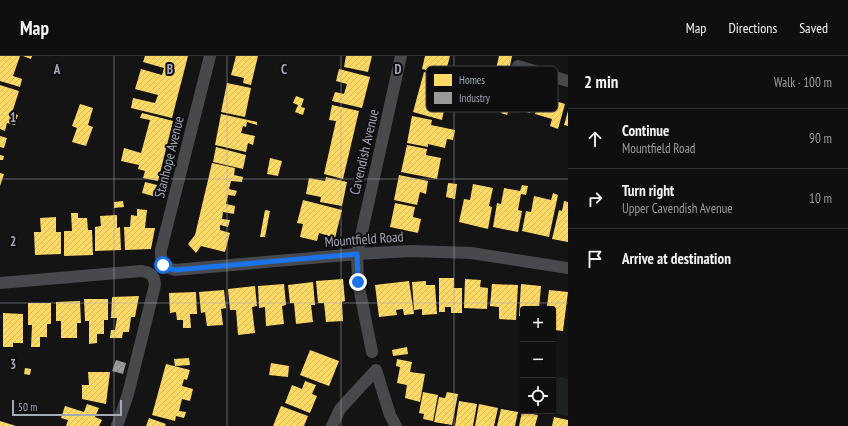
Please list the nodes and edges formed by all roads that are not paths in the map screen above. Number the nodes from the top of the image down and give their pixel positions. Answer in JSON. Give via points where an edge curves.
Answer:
{"nodes":[{"id":1,"x":210,"y":56,"type":"edge"},
{"id":2,"x":401,"y":56,"type":"edge"},
{"id":3,"x":558,"y":78,"type":"edge"},
{"id":4,"x":568,"y":81,"type":"edge"},
{"id":5,"x":357,"y":254,"type":"junction"},
{"id":6,"x":163,"y":265,"type":"joint"},
{"id":7,"x":568,"y":268,"type":"edge"},
{"id":8,"x":0,"y":283,"type":"edge"},
{"id":9,"x":372,"y":352,"type":"dead end"},
{"id":10,"x":117,"y":426,"type":"edge"},
{"id":11,"x":332,"y":426,"type":"edge"},
{"id":12,"x":396,"y":426,"type":"edge"}],
"edges":[{"from":1,"to":6,"type":"street","name":"Stanhope Avenue","via":[[161,250],[160,259]]},
{"from":2,"to":5,"type":"street","name":"Cavendish Avenue"},
{"from":3,"to":4,"type":"street"},
{"from":5,"to":6,"type":"street","name":"Mountfield Road","via":[[175,270]]},
{"from":5,"to":7,"type":"street","name":"Mountfield Road","via":[[411,251],[471,253]]},
{"from":5,"to":9,"type":"street","name":"Cavendish Avenue","via":[[358,282]]},
{"from":8,"to":10,"type":"street","via":[[141,271],[151,275],[155,285],[128,394]]},
{"from":11,"to":12,"type":"street","via":[[340,409],[376,370]]}]}
